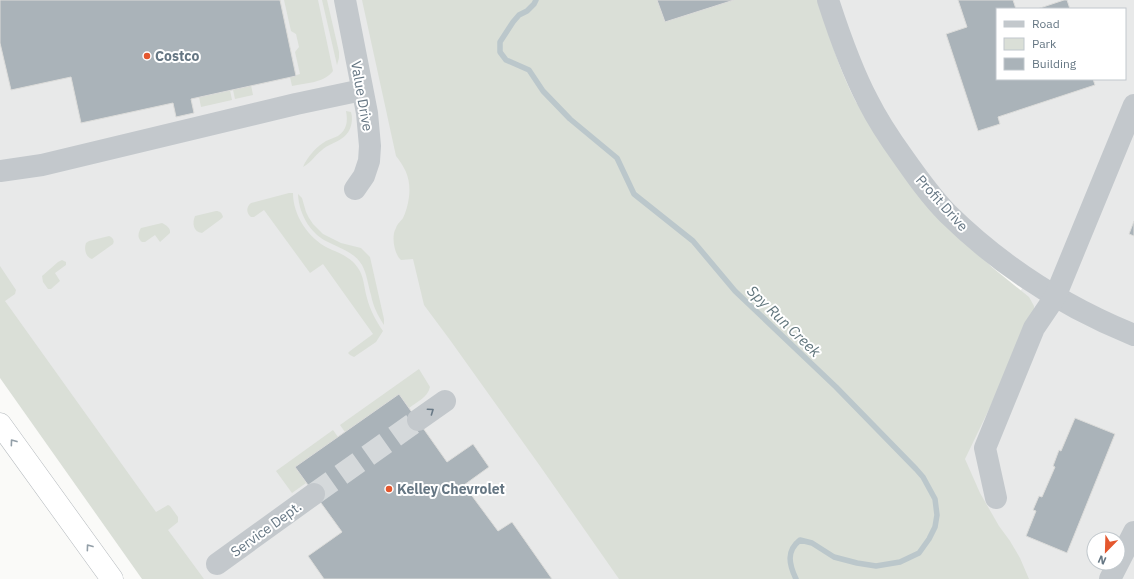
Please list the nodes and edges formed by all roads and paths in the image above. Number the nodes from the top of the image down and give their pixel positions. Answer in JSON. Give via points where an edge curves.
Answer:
{"nodes":[{"id":1,"x":345,"y":0,"type":"edge"},
{"id":2,"x":828,"y":0,"type":"edge"},
{"id":3,"x":362,"y":90,"type":"junction"},
{"id":4,"x":1134,"y":105,"type":"edge"},
{"id":5,"x":0,"y":171,"type":"edge"},
{"id":6,"x":355,"y":189,"type":"dead end"},
{"id":7,"x":1055,"y":297,"type":"junction"},
{"id":8,"x":1134,"y":335,"type":"edge"},
{"id":9,"x":445,"y":401,"type":"dead end"},
{"id":10,"x":418,"y":420,"type":"tunnel mouth"},
{"id":11,"x":0,"y":424,"type":"edge"},
{"id":12,"x":314,"y":494,"type":"tunnel mouth"},
{"id":13,"x":996,"y":498,"type":"dead end"},
{"id":14,"x":1134,"y":532,"type":"edge"},
{"id":15,"x":217,"y":564,"type":"dead end"},
{"id":16,"x":112,"y":579,"type":"edge"},
{"id":17,"x":1110,"y":579,"type":"edge"}],
"edges":[{"from":1,"to":3,"type":"street","name":"Value Drive"},
{"from":2,"to":7,"type":"street","name":"Profit Drive","via":[[841,40],[868,102],[917,177],[948,213],[982,245]]},
{"from":3,"to":5,"type":"street","via":[[42,165]]},
{"from":3,"to":6,"type":"street","name":"Value Drive","via":[[368,120],[369,161],[364,176]]},
{"from":4,"to":7,"type":"street"},
{"from":7,"to":8,"type":"street","name":"Profit Drive"},
{"from":7,"to":13,"type":"street","via":[[1034,328],[985,448]]},
{"from":10,"to":9,"type":"street","one_way":true},
{"from":16,"to":11,"type":"highway","one_way":true},
{"from":12,"to":15,"type":"street","name":"Service Dept."},
{"from":14,"to":17,"type":"street"}]}
